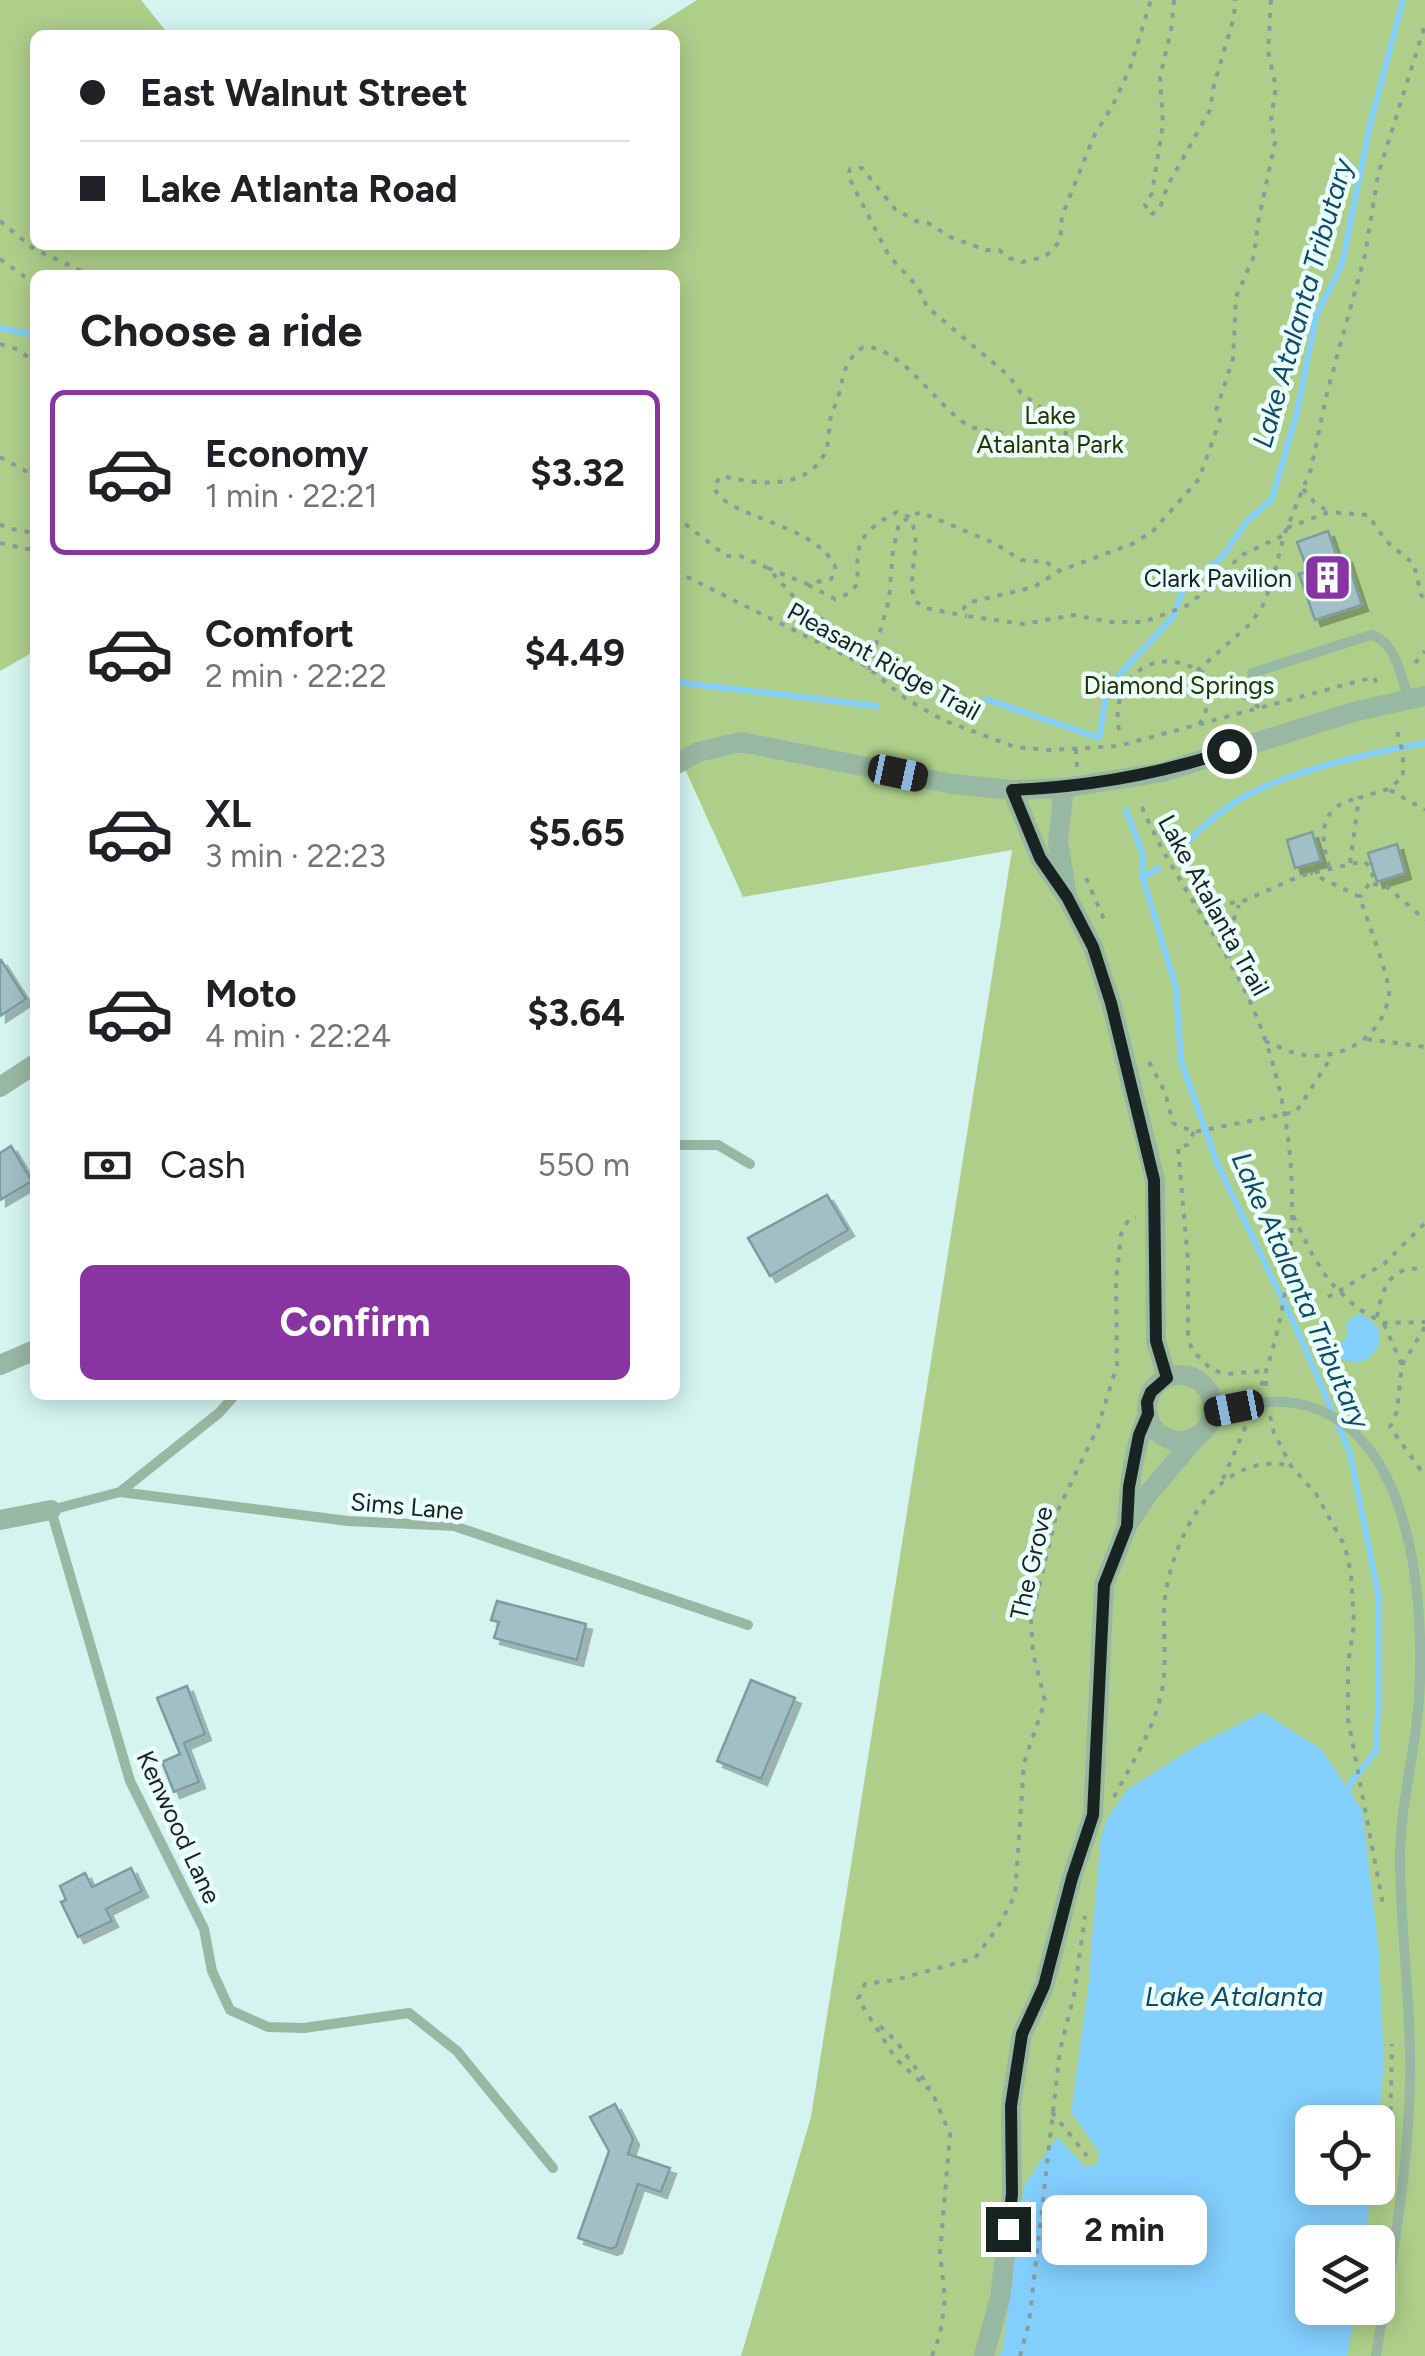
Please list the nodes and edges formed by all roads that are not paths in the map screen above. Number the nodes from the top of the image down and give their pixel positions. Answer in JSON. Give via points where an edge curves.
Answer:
{"nodes":[{"id":1,"x":1252,"y":672,"type":"dead end"},
{"id":2,"x":1417,"y":698,"type":"edge"},
{"id":3,"x":680,"y":761,"type":"edge"},
{"id":4,"x":1064,"y":788,"type":"junction"},
{"id":5,"x":1012,"y":790,"type":"junction"},
{"id":6,"x":1067,"y":897,"type":"junction"},
{"id":7,"x":30,"y":1067,"type":"edge"},
{"id":8,"x":0,"y":1087,"type":"edge"},
{"id":9,"x":680,"y":1145,"type":"edge"},
{"id":10,"x":750,"y":1164,"type":"dead end"},
{"id":11,"x":30,"y":1352,"type":"edge"},
{"id":12,"x":0,"y":1365,"type":"edge"},
{"id":13,"x":1167,"y":1378,"type":"junction"},
{"id":14,"x":231,"y":1400,"type":"edge"},
{"id":15,"x":1212,"y":1412,"type":"junction"},
{"id":16,"x":1148,"y":1414,"type":"junction"},
{"id":17,"x":1198,"y":1435,"type":"junction"},
{"id":18,"x":120,"y":1492,"type":"junction"},
{"id":19,"x":50,"y":1510,"type":"junction"},
{"id":20,"x":0,"y":1520,"type":"edge"},
{"id":21,"x":1127,"y":1526,"type":"junction"},
{"id":22,"x":748,"y":1626,"type":"dead end"},
{"id":23,"x":553,"y":2168,"type":"dead end"},
{"id":24,"x":984,"y":2356,"type":"edge"},
{"id":25,"x":1376,"y":2356,"type":"edge"}],
"edges":[{"from":1,"to":2,"type":"lane","via":[[1372,635],[1388,645]]},
{"from":2,"to":4,"type":"street","via":[[1163,772]]},
{"from":3,"to":5,"type":"street","via":[[741,742]]},
{"from":4,"to":5,"type":"street"},
{"from":4,"to":6,"type":"street","via":[[1058,842]]},
{"from":5,"to":6,"type":"street","via":[[1040,858]]},
{"from":6,"to":13,"type":"street","via":[[1111,1003],[1154,1180],[1156,1341]]},
{"from":7,"to":8,"type":"street"},
{"from":9,"to":10,"type":"lane","via":[[718,1145]]},
{"from":11,"to":12,"type":"street"},
{"from":13,"to":15,"type":"street","via":[[1198,1380],[1211,1397]]},
{"from":13,"to":16,"type":"street","via":[[1151,1392]]},
{"from":14,"to":18,"type":"lane"},
{"from":15,"to":17,"type":"street"},
{"from":15,"to":25,"type":"lane","via":[[1286,1402],[1349,1426],[1395,1497],[1415,1574],[1419,1698],[1401,1806],[1400,1866],[1410,2063],[1406,2154]]},
{"from":16,"to":17,"type":"street","via":[[1167,1438]]},
{"from":16,"to":21,"type":"street","via":[[1129,1487]]},
{"from":17,"to":21,"type":"street"},
{"from":18,"to":19,"type":"lane","name":"Sims Lane"},
{"from":18,"to":22,"type":"lane","name":"Sims Lane","via":[[348,1521],[454,1526]]},
{"from":19,"to":20,"type":"street"},
{"from":19,"to":23,"type":"lane","name":"Kenwood Lane","via":[[130,1781],[204,1929],[212,1971],[230,2010],[268,2027],[304,2028],[409,2013],[457,2051]]},
{"from":21,"to":24,"type":"street","via":[[1104,1585],[1093,1815],[1044,1986],[1022,2034],[1011,2106],[1012,2194],[1002,2280]]}]}
